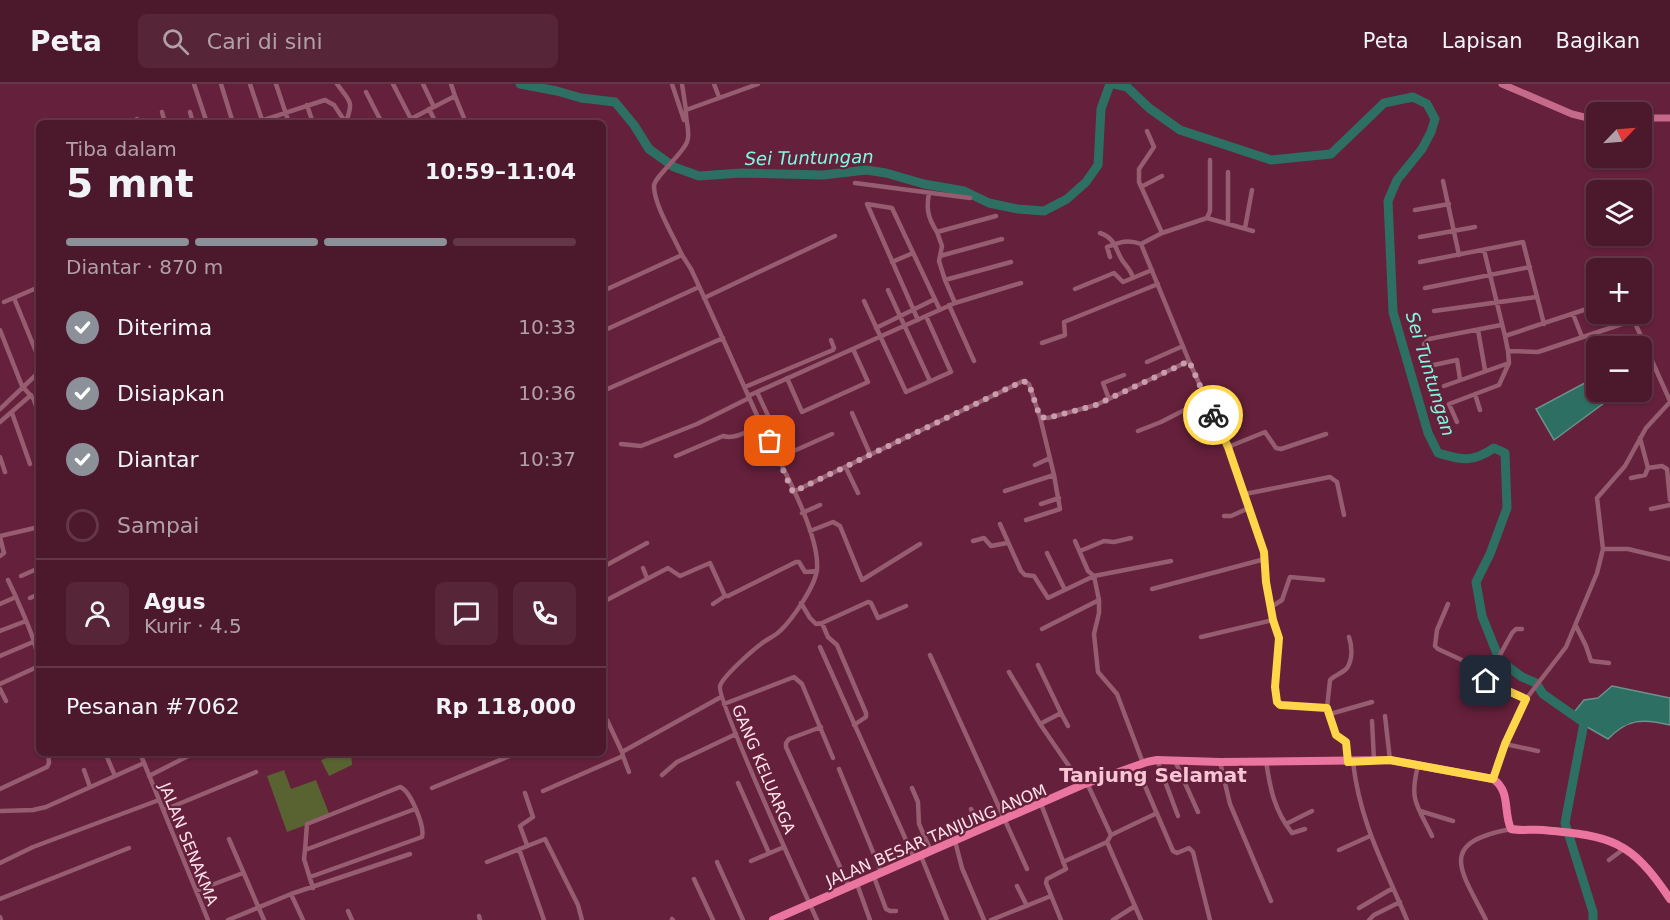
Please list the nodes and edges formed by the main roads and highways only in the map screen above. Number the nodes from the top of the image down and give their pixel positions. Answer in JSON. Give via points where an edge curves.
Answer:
{"nodes":[{"id":1,"x":1502,"y":84,"type":"edge"},
{"id":2,"x":1586,"y":118,"type":"edge"},
{"id":3,"x":1652,"y":118,"type":"edge"},
{"id":4,"x":1670,"y":118,"type":"edge"},
{"id":5,"x":1666,"y":886,"type":"edge"},
{"id":6,"x":1670,"y":899,"type":"edge"},
{"id":7,"x":773,"y":920,"type":"edge"}],
"edges":[{"from":1,"to":2,"type":"main road"},
{"from":3,"to":4,"type":"main road"},
{"from":5,"to":6,"type":"main road"},
{"from":5,"to":7,"type":"main road","name":"JALAN BESAR TANJUNG ANOM","via":[[1625,848],[1596,835],[1511,829],[1505,795],[1493,779],[1390,760],[1156,760],[1084,784]]}]}
